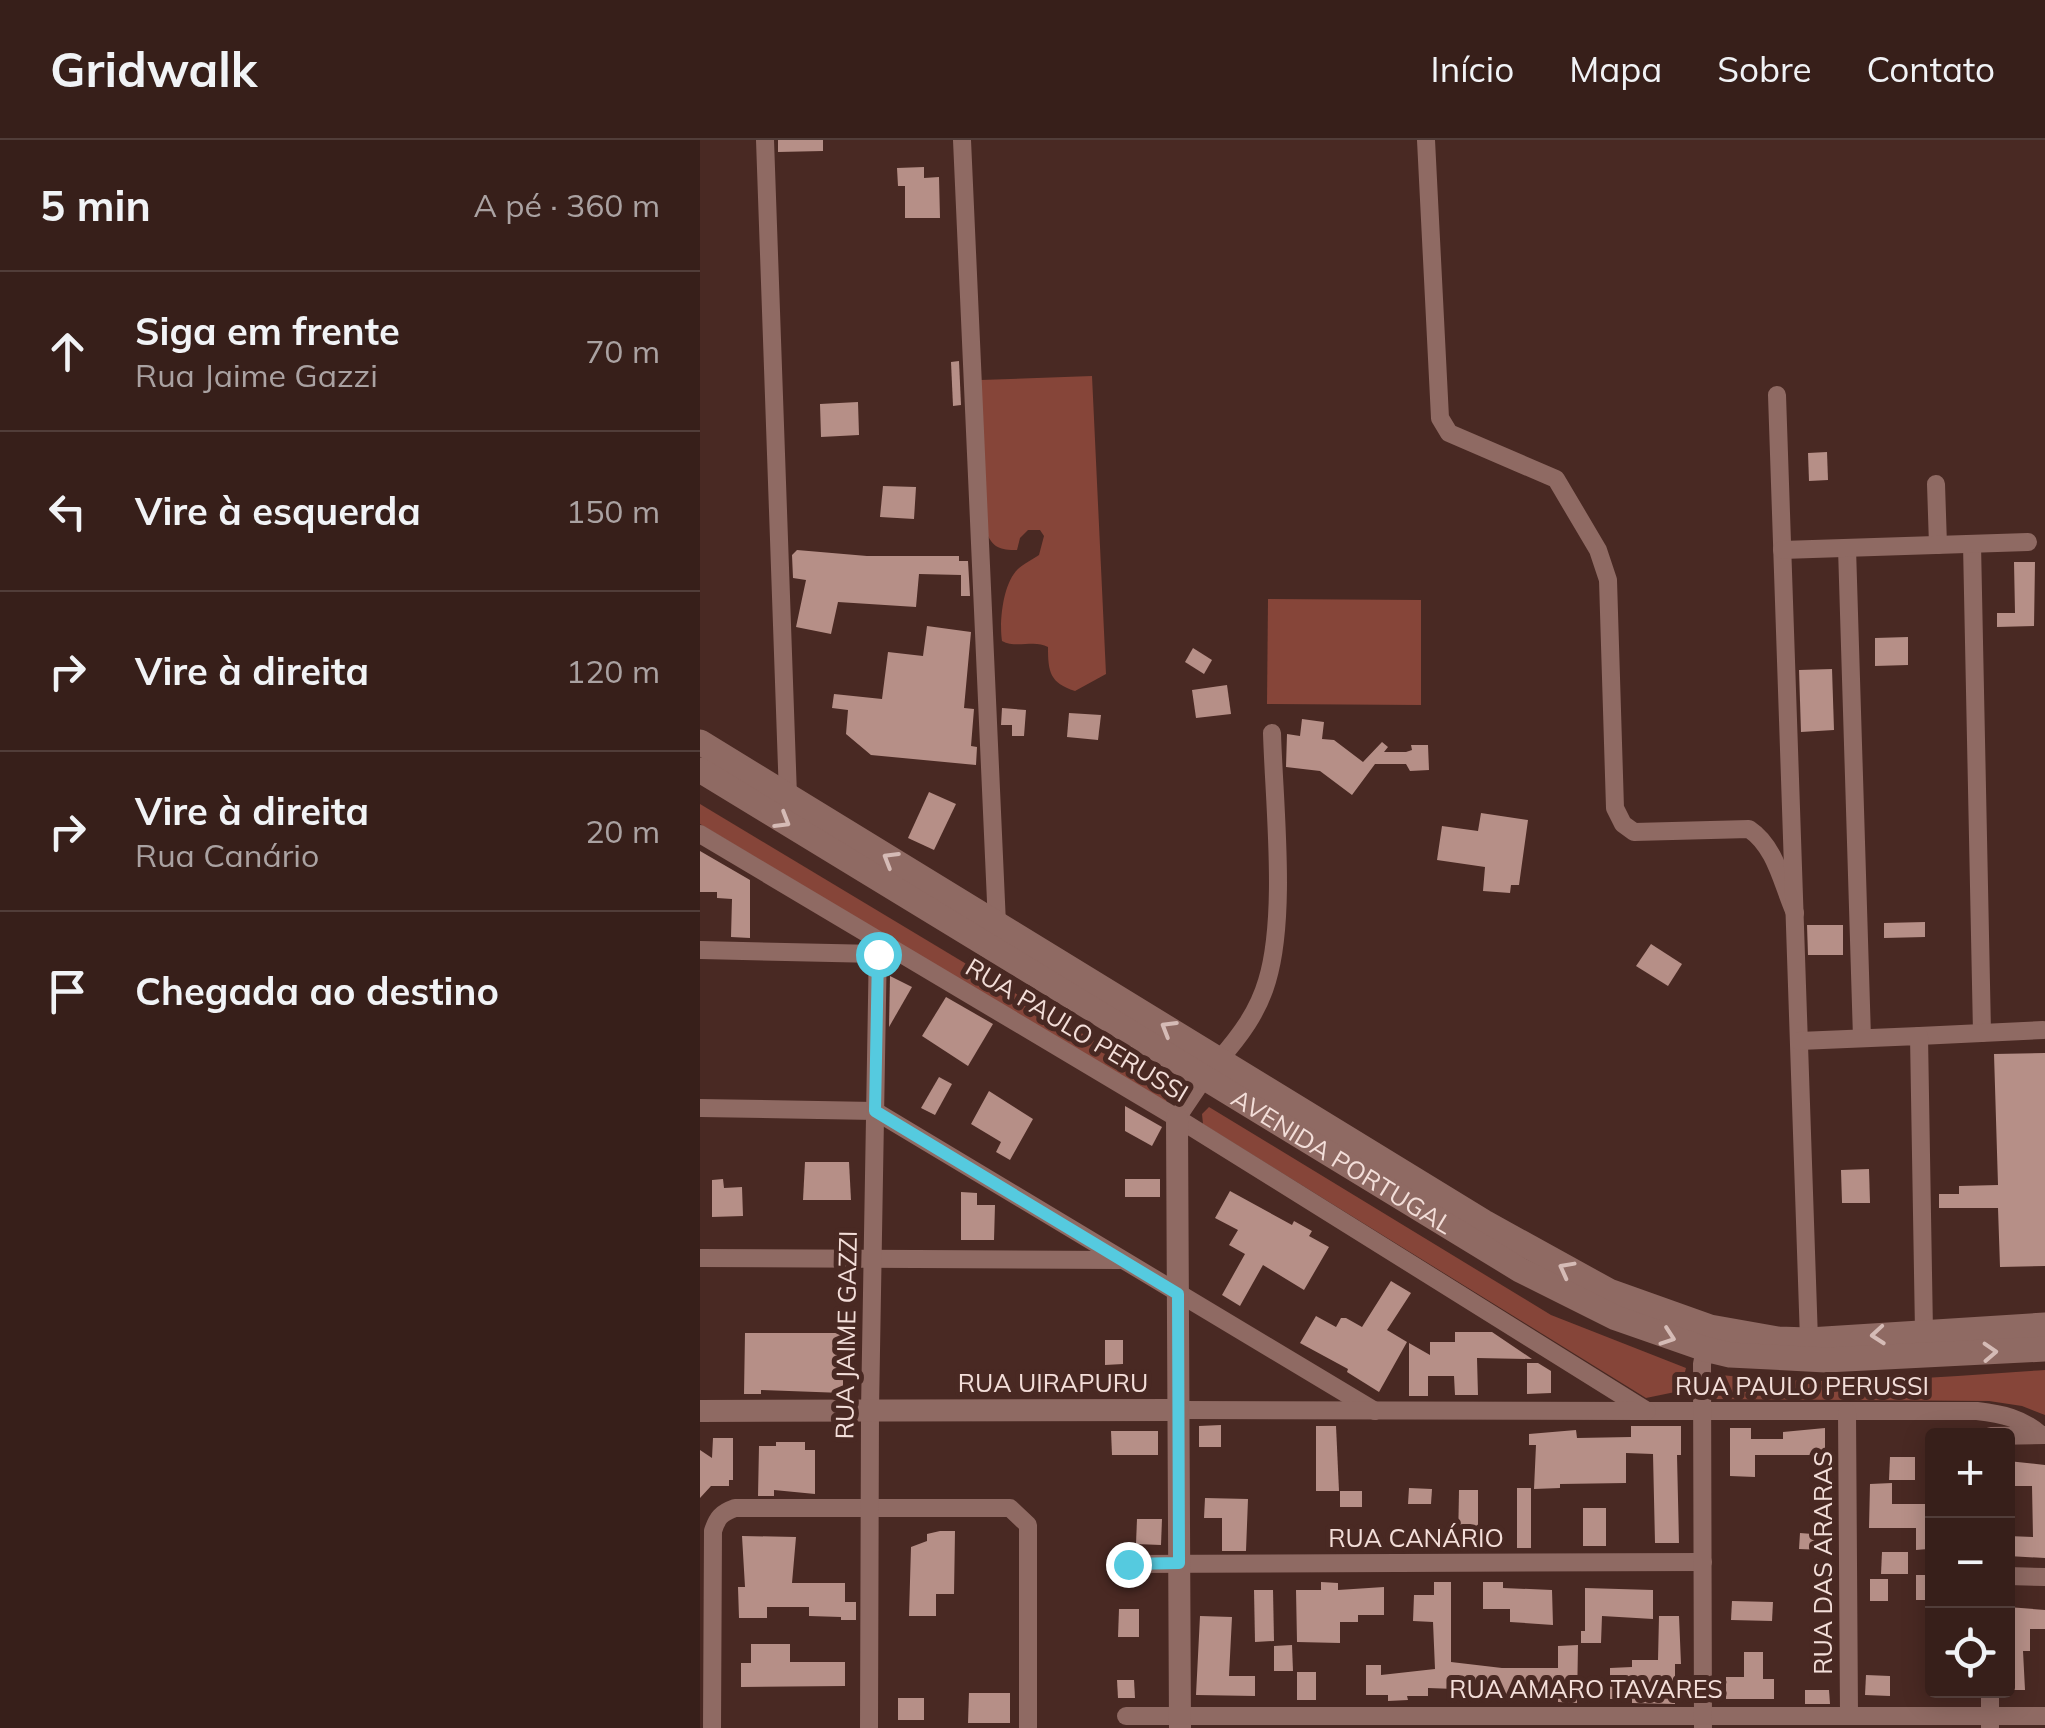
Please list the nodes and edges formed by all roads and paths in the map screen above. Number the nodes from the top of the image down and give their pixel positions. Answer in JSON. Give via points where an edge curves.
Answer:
{"nodes":[{"id":1,"x":765,"y":140,"type":"edge"},
{"id":2,"x":962,"y":140,"type":"edge"},
{"id":3,"x":1426,"y":140,"type":"edge"},
{"id":4,"x":1777,"y":395,"type":"dead end"},
{"id":5,"x":1936,"y":484,"type":"dead end"},
{"id":6,"x":2028,"y":542,"type":"dead end"},
{"id":7,"x":1972,"y":544,"type":"junction"},
{"id":8,"x":1938,"y":545,"type":"junction"},
{"id":9,"x":1848,"y":548,"type":"junction"},
{"id":10,"x":1782,"y":550,"type":"junction"},
{"id":11,"x":1272,"y":733,"type":"dead end"},
{"id":12,"x":700,"y":742,"type":"edge"},
{"id":13,"x":700,"y":770,"type":"edge"},
{"id":14,"x":788,"y":796,"type":"junction"},
{"id":15,"x":700,"y":834,"type":"edge"},
{"id":16,"x":1795,"y":913,"type":"junction"},
{"id":17,"x":997,"y":924,"type":"junction"},
{"id":18,"x":878,"y":948,"type":"junction"},
{"id":19,"x":700,"y":950,"type":"edge"},
{"id":20,"x":2043,"y":1030,"type":"edge"},
{"id":21,"x":1982,"y":1033,"type":"junction"},
{"id":22,"x":1918,"y":1036,"type":"junction"},
{"id":23,"x":1862,"y":1038,"type":"junction"},
{"id":24,"x":1799,"y":1040,"type":"junction"},
{"id":25,"x":1211,"y":1069,"type":"junction"},
{"id":26,"x":700,"y":1108,"type":"edge"},
{"id":27,"x":875,"y":1111,"type":"junction"},
{"id":28,"x":1177,"y":1118,"type":"junction"},
{"id":29,"x":1478,"y":1231,"type":"junction"},
{"id":30,"x":700,"y":1258,"type":"edge"},
{"id":31,"x":872,"y":1258,"type":"junction"},
{"id":32,"x":1122,"y":1260,"type":"junction"},
{"id":33,"x":1178,"y":1294,"type":"junction"},
{"id":34,"x":2045,"y":1326,"type":"edge"},
{"id":35,"x":1924,"y":1332,"type":"junction"},
{"id":36,"x":1809,"y":1340,"type":"junction"},
{"id":37,"x":1705,"y":1349,"type":"junction"},
{"id":38,"x":2045,"y":1349,"type":"edge"},
{"id":39,"x":870,"y":1410,"type":"junction"},
{"id":40,"x":1178,"y":1410,"type":"junction"},
{"id":41,"x":700,"y":1411,"type":"edge"},
{"id":42,"x":1375,"y":1412,"type":"junction"},
{"id":43,"x":1647,"y":1412,"type":"junction"},
{"id":44,"x":1704,"y":1412,"type":"junction"},
{"id":45,"x":1848,"y":1412,"type":"junction"},
{"id":46,"x":2015,"y":1435,"type":"edge"},
{"id":47,"x":2043,"y":1435,"type":"edge"},
{"id":48,"x":870,"y":1508,"type":"junction"},
{"id":49,"x":1704,"y":1562,"type":"junction"},
{"id":50,"x":1179,"y":1563,"type":"junction"},
{"id":51,"x":1128,"y":1564,"type":"dead end"},
{"id":52,"x":2015,"y":1576,"type":"edge"},
{"id":53,"x":2045,"y":1577,"type":"edge"},
{"id":54,"x":1849,"y":1714,"type":"junction"},
{"id":55,"x":1126,"y":1716,"type":"dead end"},
{"id":56,"x":2045,"y":1716,"type":"edge"},
{"id":57,"x":1180,"y":1721,"type":"edge"},
{"id":58,"x":1703,"y":1721,"type":"edge"},
{"id":59,"x":1990,"y":1722,"type":"edge"},
{"id":60,"x":712,"y":1728,"type":"edge"},
{"id":61,"x":869,"y":1728,"type":"edge"},
{"id":62,"x":1028,"y":1728,"type":"edge"}],
"edges":[{"from":1,"to":14,"type":"street"},
{"from":2,"to":17,"type":"street"},
{"from":3,"to":16,"type":"street","via":[[1440,418],[1449,432],[1556,479],[1598,550],[1608,580],[1615,808],[1634,832],[1749,829],[1770,852]]},
{"from":4,"to":10,"type":"street"},
{"from":5,"to":8,"type":"street"},
{"from":6,"to":7,"type":"street"},
{"from":7,"to":8,"type":"street"},
{"from":7,"to":21,"type":"street"},
{"from":8,"to":9,"type":"street"},
{"from":9,"to":10,"type":"street"},
{"from":9,"to":23,"type":"street"},
{"from":10,"to":16,"type":"street"},
{"from":11,"to":25,"type":"street","via":[[1276,873],[1270,964],[1254,1013]]},
{"from":12,"to":14,"type":"main road"},
{"from":13,"to":25,"type":"main road","name":"AVENIDA PORTUGAL","one_way":true},
{"from":17,"to":14,"type":"main road","one_way":true},
{"from":15,"to":18,"type":"street","name":"RUA PAULO PERUSSI"},
{"from":16,"to":24,"type":"street"},
{"from":25,"to":17,"type":"main road","one_way":true},
{"from":18,"to":19,"type":"street"},
{"from":18,"to":27,"type":"street","name":"RUA JAIME GAZZI"},
{"from":18,"to":28,"type":"street","name":"RUA PAULO PERUSSI"},
{"from":20,"to":21,"type":"street"},
{"from":21,"to":22,"type":"street"},
{"from":22,"to":23,"type":"street"},
{"from":22,"to":35,"type":"street"},
{"from":23,"to":24,"type":"street"},
{"from":24,"to":36,"type":"street"},
{"from":25,"to":28,"type":"street"},
{"from":25,"to":29,"type":"main road","name":"AVENIDA PORTUGAL"},
{"from":26,"to":27,"type":"street"},
{"from":27,"to":31,"type":"street","name":"RUA JAIME GAZZI"},
{"from":27,"to":32,"type":"street"},
{"from":28,"to":33,"type":"street"},
{"from":28,"to":43,"type":"street","name":"RUA PAULO PERUSSI"},
{"from":36,"to":29,"type":"main road","one_way":true,"via":[[1710,1327],[1660,1311]]},
{"from":29,"to":37,"type":"main road","name":"AVENIDA PORTUGAL","one_way":true,"via":[[1550,1286]]},
{"from":30,"to":31,"type":"street"},
{"from":31,"to":32,"type":"street"},
{"from":31,"to":39,"type":"street","name":"RUA JAIME GAZZI"},
{"from":32,"to":33,"type":"street"},
{"from":33,"to":40,"type":"street"},
{"from":33,"to":42,"type":"street"},
{"from":34,"to":35,"type":"main road"},
{"from":35,"to":36,"type":"main road","one_way":true},
{"from":37,"to":38,"type":"main road","name":"AVENIDA PORTUGAL","one_way":true,"via":[[1826,1360]]},
{"from":37,"to":44,"type":"street"},
{"from":39,"to":40,"type":"street","name":"RUA UIRAPURU"},
{"from":39,"to":41,"type":"street","name":"RUA UIRAPURU"},
{"from":39,"to":48,"type":"street","name":"RUA JAIME GAZZI"},
{"from":40,"to":42,"type":"street","name":"RUA UIRAPURU"},
{"from":40,"to":50,"type":"street"},
{"from":42,"to":43,"type":"street","name":"RUA UIRAPURU"},
{"from":43,"to":44,"type":"street","name":"RUA PAULO PERUSSI"},
{"from":44,"to":45,"type":"street","name":"RUA PAULO PERUSSI"},
{"from":44,"to":49,"type":"street"},
{"from":45,"to":47,"type":"street","name":"RUA PAULO PERUSSI","via":[[1993,1412]]},
{"from":45,"to":54,"type":"street","name":"RUA DAS ARARAS"},
{"from":46,"to":47,"type":"street"},
{"from":48,"to":60,"type":"street","via":[[735,1508],[717,1519]]},
{"from":48,"to":61,"type":"street","name":"RUA JAIME GAZZI"},
{"from":48,"to":62,"type":"street","via":[[1010,1508],[1028,1525]]},
{"from":49,"to":50,"type":"street","name":"RUA CANÁRIO"},
{"from":49,"to":58,"type":"street"},
{"from":50,"to":51,"type":"street","name":"RUA CANÁRIO"},
{"from":50,"to":57,"type":"street"},
{"from":52,"to":53,"type":"street"},
{"from":54,"to":58,"type":"street","name":"RUA AMARO TAVARES"},
{"from":54,"to":59,"type":"street","name":"RUA AMARO TAVARES"},
{"from":55,"to":57,"type":"street","name":"RUA AMARO TAVARES"},
{"from":56,"to":59,"type":"street","name":"RUA AMARO TAVARES"},
{"from":57,"to":58,"type":"street","name":"RUA AMARO TAVARES"}]}
